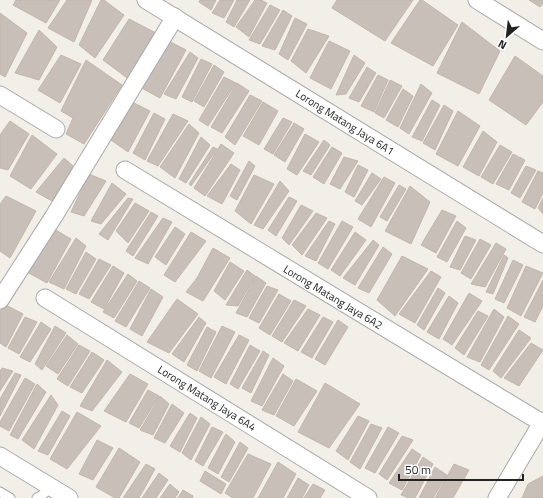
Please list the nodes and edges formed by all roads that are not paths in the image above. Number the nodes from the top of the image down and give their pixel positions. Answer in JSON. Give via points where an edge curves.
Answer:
{"nodes":[{"id":1,"x":146,"y":0,"type":"edge"},
{"id":2,"x":477,"y":0,"type":"edge"},
{"id":3,"x":175,"y":18,"type":"junction"},
{"id":4,"x":543,"y":41,"type":"edge"},
{"id":5,"x":0,"y":95,"type":"edge"},
{"id":6,"x":56,"y":129,"type":"dead end"},
{"id":7,"x":125,"y":170,"type":"dead end"},
{"id":8,"x":543,"y":244,"type":"edge"},
{"id":9,"x":45,"y":298,"type":"dead end"},
{"id":10,"x":0,"y":300,"type":"edge"},
{"id":11,"x":542,"y":422,"type":"edge"},
{"id":12,"x":537,"y":446,"type":"edge"},
{"id":13,"x":0,"y":456,"type":"edge"},
{"id":14,"x":0,"y":492,"type":"edge"},
{"id":15,"x":42,"y":495,"type":"edge"},
{"id":16,"x":10,"y":498,"type":"edge"},
{"id":17,"x":69,"y":498,"type":"edge"},
{"id":18,"x":368,"y":498,"type":"edge"},
{"id":19,"x":497,"y":498,"type":"edge"}],
"edges":[{"from":1,"to":3,"type":"street","name":"Lorong Matang Jaya 6A1"},
{"from":2,"to":4,"type":"street"},
{"from":3,"to":8,"type":"street","name":"Lorong Matang Jaya 6A1"},
{"from":3,"to":10,"type":"street"},
{"from":5,"to":6,"type":"street"},
{"from":7,"to":11,"type":"street","name":"Lorong Matang Jaya 6A2"},
{"from":9,"to":18,"type":"street","name":"Lorong Matang Jaya 6A4"},
{"from":11,"to":12,"type":"street"},
{"from":12,"to":19,"type":"street"},
{"from":13,"to":15,"type":"street"},
{"from":14,"to":16,"type":"lane"},
{"from":15,"to":17,"type":"street"}]}
